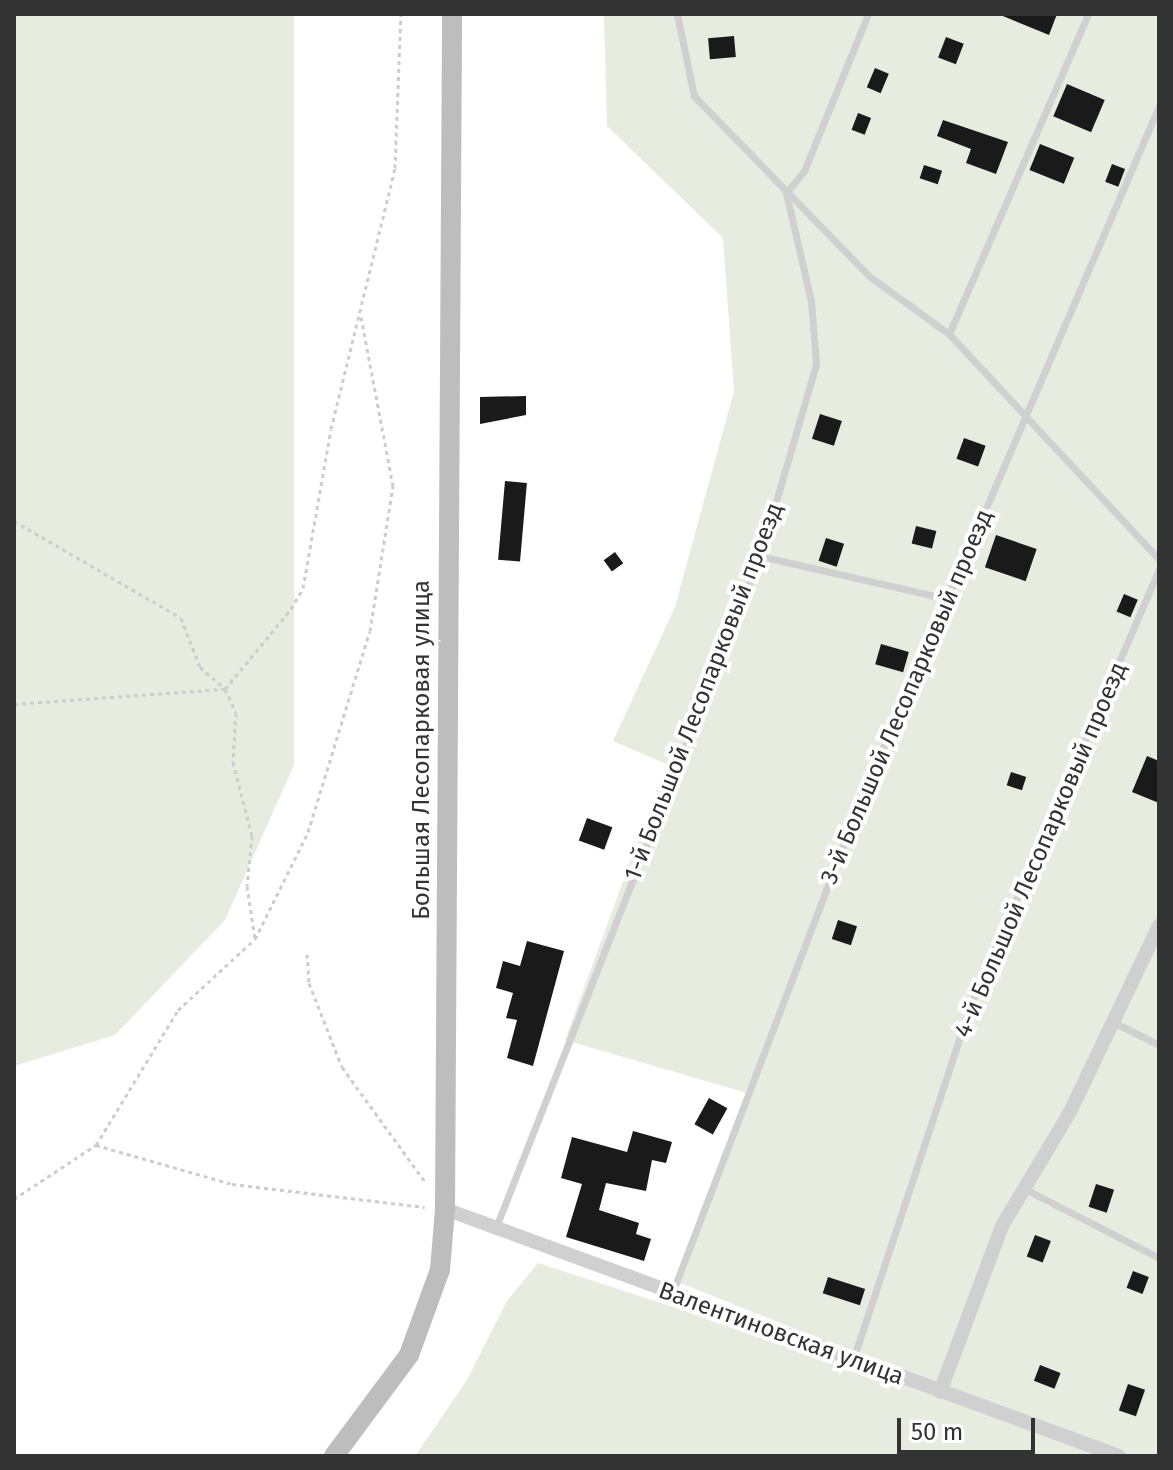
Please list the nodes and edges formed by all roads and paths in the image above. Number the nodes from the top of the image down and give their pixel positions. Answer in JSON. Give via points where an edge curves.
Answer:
{"nodes":[{"id":1,"x":401,"y":14,"type":"edge"},
{"id":2,"x":452,"y":14,"type":"edge"},
{"id":3,"x":677,"y":14,"type":"edge"},
{"id":4,"x":868,"y":14,"type":"edge"},
{"id":5,"x":1088,"y":14,"type":"edge"},
{"id":6,"x":1159,"y":106,"type":"edge"},
{"id":7,"x":786,"y":193,"type":"junction"},
{"id":8,"x":361,"y":317,"type":"junction"},
{"id":9,"x":949,"y":334,"type":"junction"},
{"id":10,"x":1029,"y":415,"type":"junction"},
{"id":11,"x":14,"y":521,"type":"edge"},
{"id":12,"x":760,"y":556,"type":"junction"},
{"id":13,"x":1159,"y":559,"type":"edge"},
{"id":14,"x":1159,"y":569,"type":"edge"},
{"id":15,"x":944,"y":598,"type":"junction"},
{"id":16,"x":225,"y":689,"type":"junction"},
{"id":17,"x":14,"y":704,"type":"edge"},
{"id":18,"x":1159,"y":925,"type":"edge"},
{"id":19,"x":255,"y":939,"type":"junction"},
{"id":20,"x":307,"y":954,"type":"dead end"},
{"id":21,"x":1115,"y":1023,"type":"junction"},
{"id":22,"x":1159,"y":1045,"type":"edge"},
{"id":23,"x":96,"y":1145,"type":"junction"},
{"id":24,"x":1023,"y":1188,"type":"junction"},
{"id":25,"x":14,"y":1199,"type":"edge"},
{"id":26,"x":445,"y":1209,"type":"junction"},
{"id":27,"x":495,"y":1228,"type":"junction"},
{"id":28,"x":1159,"y":1258,"type":"edge"},
{"id":29,"x":672,"y":1294,"type":"junction"},
{"id":30,"x":853,"y":1361,"type":"junction"},
{"id":31,"x":940,"y":1392,"type":"junction"},
{"id":32,"x":334,"y":1456,"type":"edge"},
{"id":33,"x":1119,"y":1456,"type":"edge"}],
"edges":[{"from":1,"to":8,"type":"path","via":[[395,168]]},
{"from":2,"to":26,"type":"main road","name":"Большая Лесопарковая улица"},
{"from":3,"to":7,"type":"lane","via":[[694,96]]},
{"from":4,"to":7,"type":"lane","via":[[804,171]]},
{"from":5,"to":9,"type":"lane"},
{"from":6,"to":10,"type":"lane","name":"3-й Большой Лесопарковый проезд"},
{"from":7,"to":9,"type":"lane","via":[[869,276]]},
{"from":7,"to":12,"type":"lane","name":"1-й Большой Лесопарковый проезд","via":[[811,301],[816,364]]},
{"from":8,"to":16,"type":"path","via":[[303,588]]},
{"from":8,"to":19,"type":"path","via":[[393,486],[370,631],[308,832]]},
{"from":9,"to":10,"type":"lane"},
{"from":10,"to":13,"type":"lane"},
{"from":10,"to":15,"type":"lane","name":"3-й Большой Лесопарковый проезд"},
{"from":11,"to":16,"type":"path","via":[[181,618],[200,667]]},
{"from":12,"to":15,"type":"lane"},
{"from":12,"to":27,"type":"lane","name":"1-й Большой Лесопарковый проезд"},
{"from":14,"to":30,"type":"lane","name":"4-й Большой Лесопарковый проезд","via":[[970,1006]]},
{"from":15,"to":29,"type":"lane","name":"3-й Большой Лесопарковый проезд"},
{"from":16,"to":17,"type":"path"},
{"from":16,"to":19,"type":"path","via":[[236,713],[233,762],[252,836],[247,886]]},
{"from":18,"to":21,"type":"street"},
{"from":19,"to":23,"type":"path","via":[[178,1010]]},
{"from":20,"to":26,"type":"path","via":[[309,983],[342,1067]]},
{"from":21,"to":22,"type":"lane"},
{"from":21,"to":24,"type":"street"},
{"from":23,"to":25,"type":"path"},
{"from":23,"to":26,"type":"path","via":[[232,1184]]},
{"from":24,"to":28,"type":"lane"},
{"from":24,"to":31,"type":"street"},
{"from":26,"to":27,"type":"street","name":"Валентиновская улица"},
{"from":26,"to":32,"type":"main road","name":"Большая Лесопарковая улица","via":[[440,1270],[409,1355]]},
{"from":27,"to":29,"type":"street","name":"Валентиновская улица"},
{"from":29,"to":30,"type":"street","name":"Валентиновская улица"},
{"from":30,"to":31,"type":"street","name":"Валентиновская улица"},
{"from":31,"to":33,"type":"street","name":"Валентиновская улица"}]}
